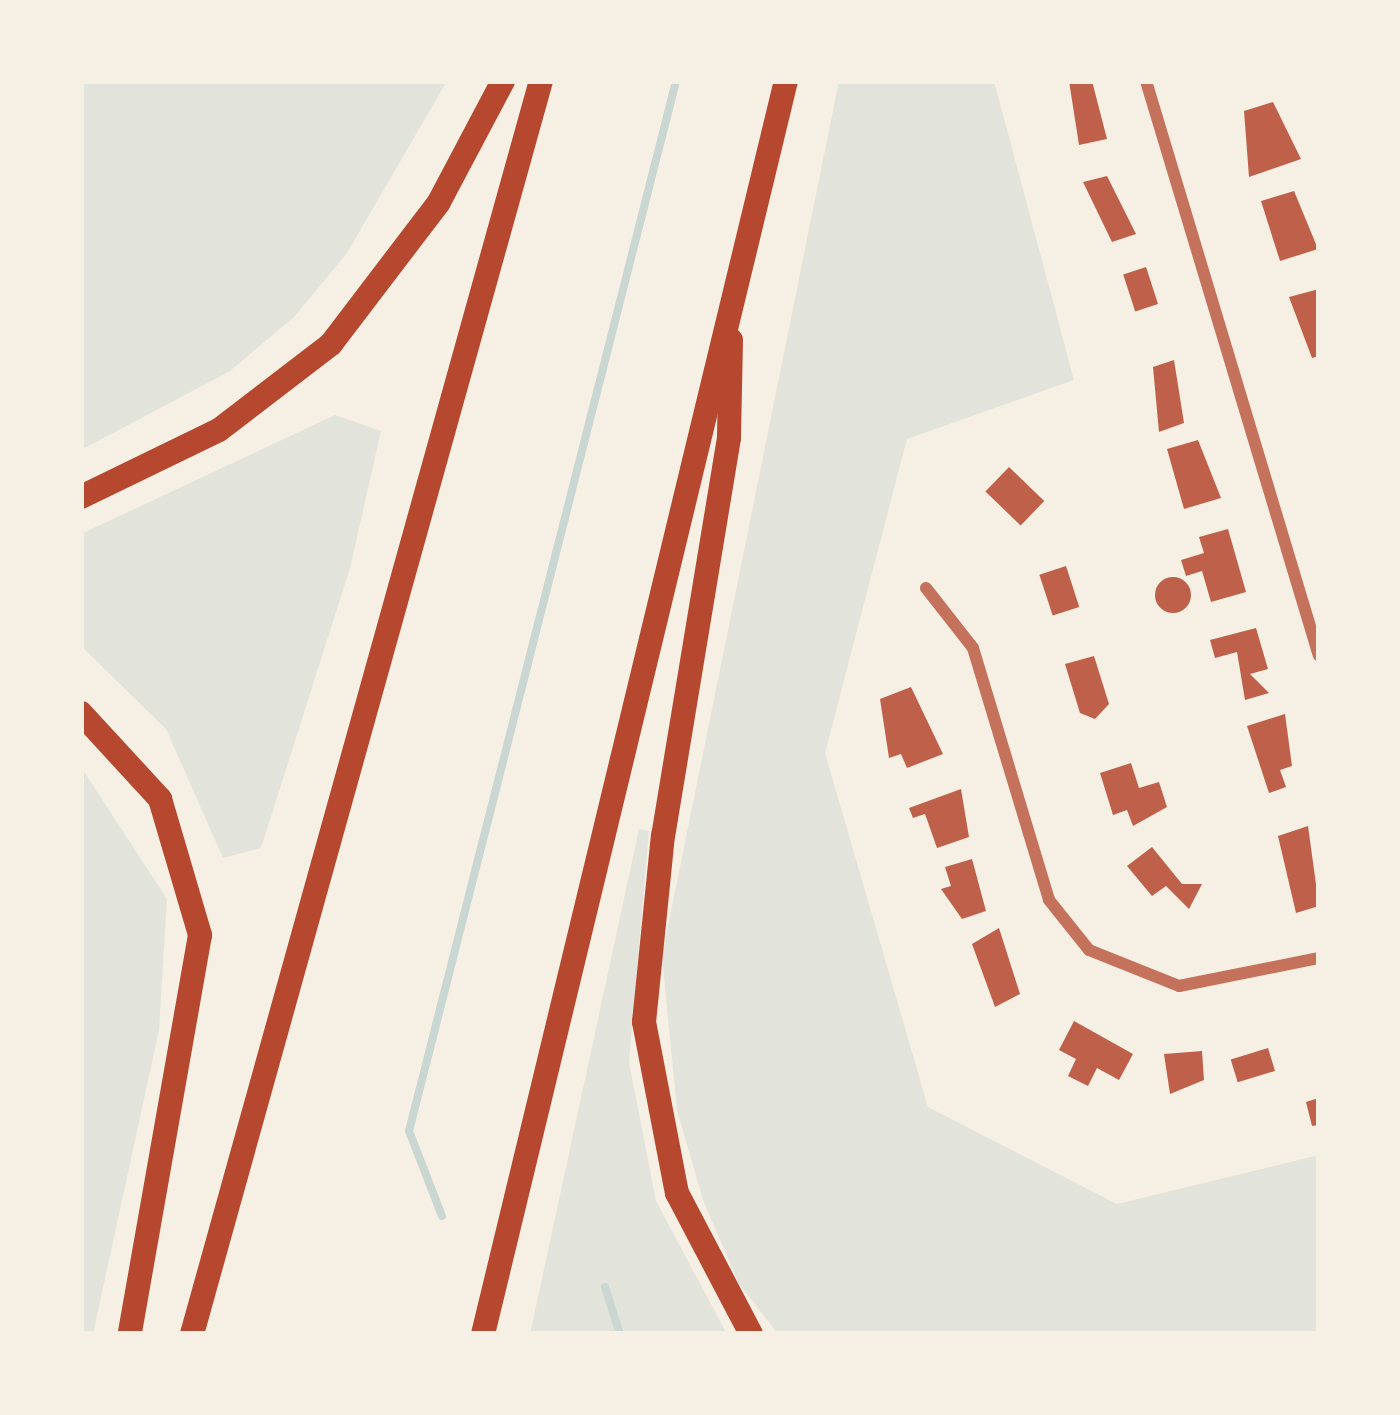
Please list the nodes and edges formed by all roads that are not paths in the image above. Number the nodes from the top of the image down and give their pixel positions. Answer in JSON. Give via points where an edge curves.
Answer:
{"nodes":[{"id":1,"x":503,"y":81,"type":"edge"},
{"id":2,"x":541,"y":81,"type":"edge"},
{"id":3,"x":786,"y":81,"type":"edge"},
{"id":4,"x":1146,"y":81,"type":"edge"},
{"id":5,"x":729,"y":317,"type":"junction"},
{"id":6,"x":81,"y":497,"type":"edge"},
{"id":7,"x":926,"y":588,"type":"dead end"},
{"id":8,"x":1319,"y":656,"type":"edge"},
{"id":9,"x":81,"y":713,"type":"edge"},
{"id":10,"x":1319,"y":958,"type":"edge"},
{"id":11,"x":130,"y":1334,"type":"edge"},
{"id":12,"x":192,"y":1334,"type":"edge"},
{"id":13,"x":483,"y":1334,"type":"edge"},
{"id":14,"x":751,"y":1334,"type":"edge"}],
"edges":[{"from":1,"to":6,"type":"highway","via":[[439,202],[331,344],[219,430]]},
{"from":2,"to":12,"type":"highway"},
{"from":3,"to":5,"type":"highway"},
{"from":4,"to":8,"type":"street"},
{"from":5,"to":13,"type":"highway"},
{"from":5,"to":14,"type":"highway","via":[[730,438],[666,814],[644,1022],[677,1193]]},
{"from":7,"to":10,"type":"street","via":[[973,648],[1049,900],[1089,950],[1179,986]]},
{"from":9,"to":11,"type":"highway","via":[[160,799],[200,935]]}]}
